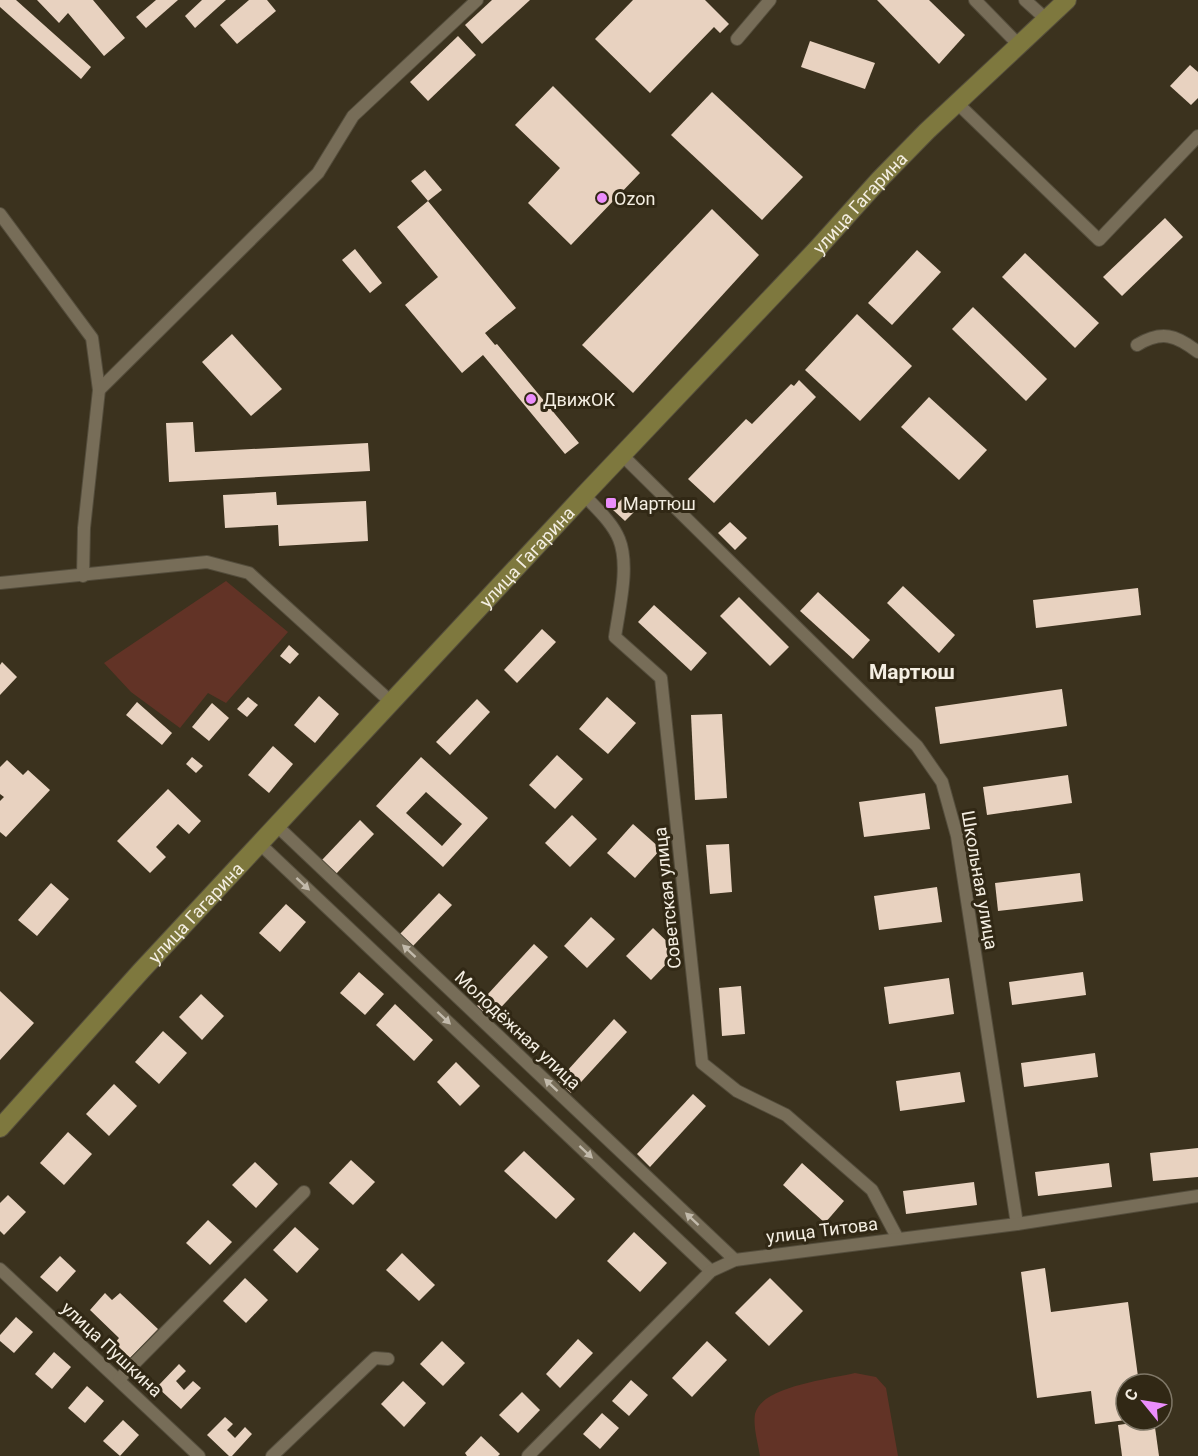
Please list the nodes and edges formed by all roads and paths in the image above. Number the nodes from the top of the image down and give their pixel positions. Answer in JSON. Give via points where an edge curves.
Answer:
{"nodes":[{"id":1,"x":477,"y":0,"type":"edge"},
{"id":2,"x":770,"y":0,"type":"edge"},
{"id":3,"x":975,"y":0,"type":"edge"},
{"id":4,"x":1026,"y":0,"type":"edge"},
{"id":5,"x":1067,"y":0,"type":"edge"},
{"id":6,"x":1046,"y":20,"type":"junction"},
{"id":7,"x":737,"y":39,"type":"dead end"},
{"id":8,"x":1019,"y":45,"type":"junction"},
{"id":9,"x":957,"y":103,"type":"junction"},
{"id":10,"x":1198,"y":136,"type":"edge"},
{"id":11,"x":0,"y":214,"type":"edge"},
{"id":12,"x":1137,"y":345,"type":"dead end"},
{"id":13,"x":1198,"y":352,"type":"edge"},
{"id":14,"x":99,"y":390,"type":"junction"},
{"id":15,"x":622,"y":455,"type":"junction"},
{"id":16,"x":584,"y":495,"type":"junction"},
{"id":17,"x":83,"y":576,"type":"junction"},
{"id":18,"x":0,"y":583,"type":"edge"},
{"id":19,"x":391,"y":702,"type":"junction"},
{"id":20,"x":277,"y":826,"type":"junction"},
{"id":21,"x":260,"y":844,"type":"junction"},
{"id":22,"x":0,"y":1128,"type":"edge"},
{"id":23,"x":304,"y":1192,"type":"dead end"},
{"id":24,"x":1198,"y":1196,"type":"edge"},
{"id":25,"x":1017,"y":1224,"type":"junction"},
{"id":26,"x":898,"y":1239,"type":"junction"},
{"id":27,"x":735,"y":1260,"type":"junction"},
{"id":28,"x":0,"y":1269,"type":"edge"},
{"id":29,"x":711,"y":1271,"type":"junction"},
{"id":30,"x":388,"y":1359,"type":"dead end"},
{"id":31,"x":118,"y":1379,"type":"junction"},
{"id":32,"x":199,"y":1456,"type":"edge"},
{"id":33,"x":272,"y":1456,"type":"edge"},
{"id":34,"x":528,"y":1456,"type":"edge"}],
"edges":[{"from":1,"to":14,"type":"street","via":[[352,116],[318,173]]},
{"from":2,"to":7,"type":"street"},
{"from":3,"to":8,"type":"street"},
{"from":4,"to":6,"type":"street"},
{"from":5,"to":6,"type":"main road","name":"улица Гагарина"},
{"from":6,"to":8,"type":"main road","name":"улица Гагарина"},
{"from":8,"to":9,"type":"main road","name":"улица Гагарина"},
{"from":9,"to":10,"type":"street","via":[[1099,240]]},
{"from":9,"to":15,"type":"main road","name":"улица Гагарина","via":[[880,179]]},
{"from":11,"to":14,"type":"street","via":[[93,338]]},
{"from":12,"to":13,"type":"street","via":[[1150,338],[1171,336]]},
{"from":14,"to":17,"type":"street","via":[[84,528]]},
{"from":15,"to":16,"type":"main road","name":"улица Гагарина"},
{"from":15,"to":25,"type":"street","name":"Школьная улица","via":[[917,746],[942,782],[957,836]]},
{"from":16,"to":19,"type":"main road","name":"улица Гагарина"},
{"from":16,"to":26,"type":"street","name":"Советская улица","via":[[611,525],[624,560],[615,637],[661,678],[702,1063],[737,1091],[786,1115],[872,1190]]},
{"from":17,"to":18,"type":"street"},
{"from":17,"to":19,"type":"street","via":[[207,562],[249,573]]},
{"from":19,"to":20,"type":"main road","name":"улица Гагарина"},
{"from":20,"to":21,"type":"main road","name":"улица Гагарина"},
{"from":27,"to":20,"type":"street","name":"Молодёжная улица","one_way":true},
{"from":21,"to":22,"type":"main road","name":"улица Гагарина"},
{"from":21,"to":29,"type":"street","one_way":true},
{"from":23,"to":31,"type":"street"},
{"from":24,"to":25,"type":"street","name":"улица Титова"},
{"from":25,"to":26,"type":"street","name":"улица Титова"},
{"from":26,"to":27,"type":"street","name":"улица Титова"},
{"from":27,"to":29,"type":"street","name":"улица Титова"},
{"from":28,"to":31,"type":"street","name":"улица Пушкина"},
{"from":29,"to":34,"type":"street","name":"улица Титова"},
{"from":30,"to":33,"type":"street","via":[[375,1358]]},
{"from":31,"to":32,"type":"street","name":"улица Пушкина"}]}
